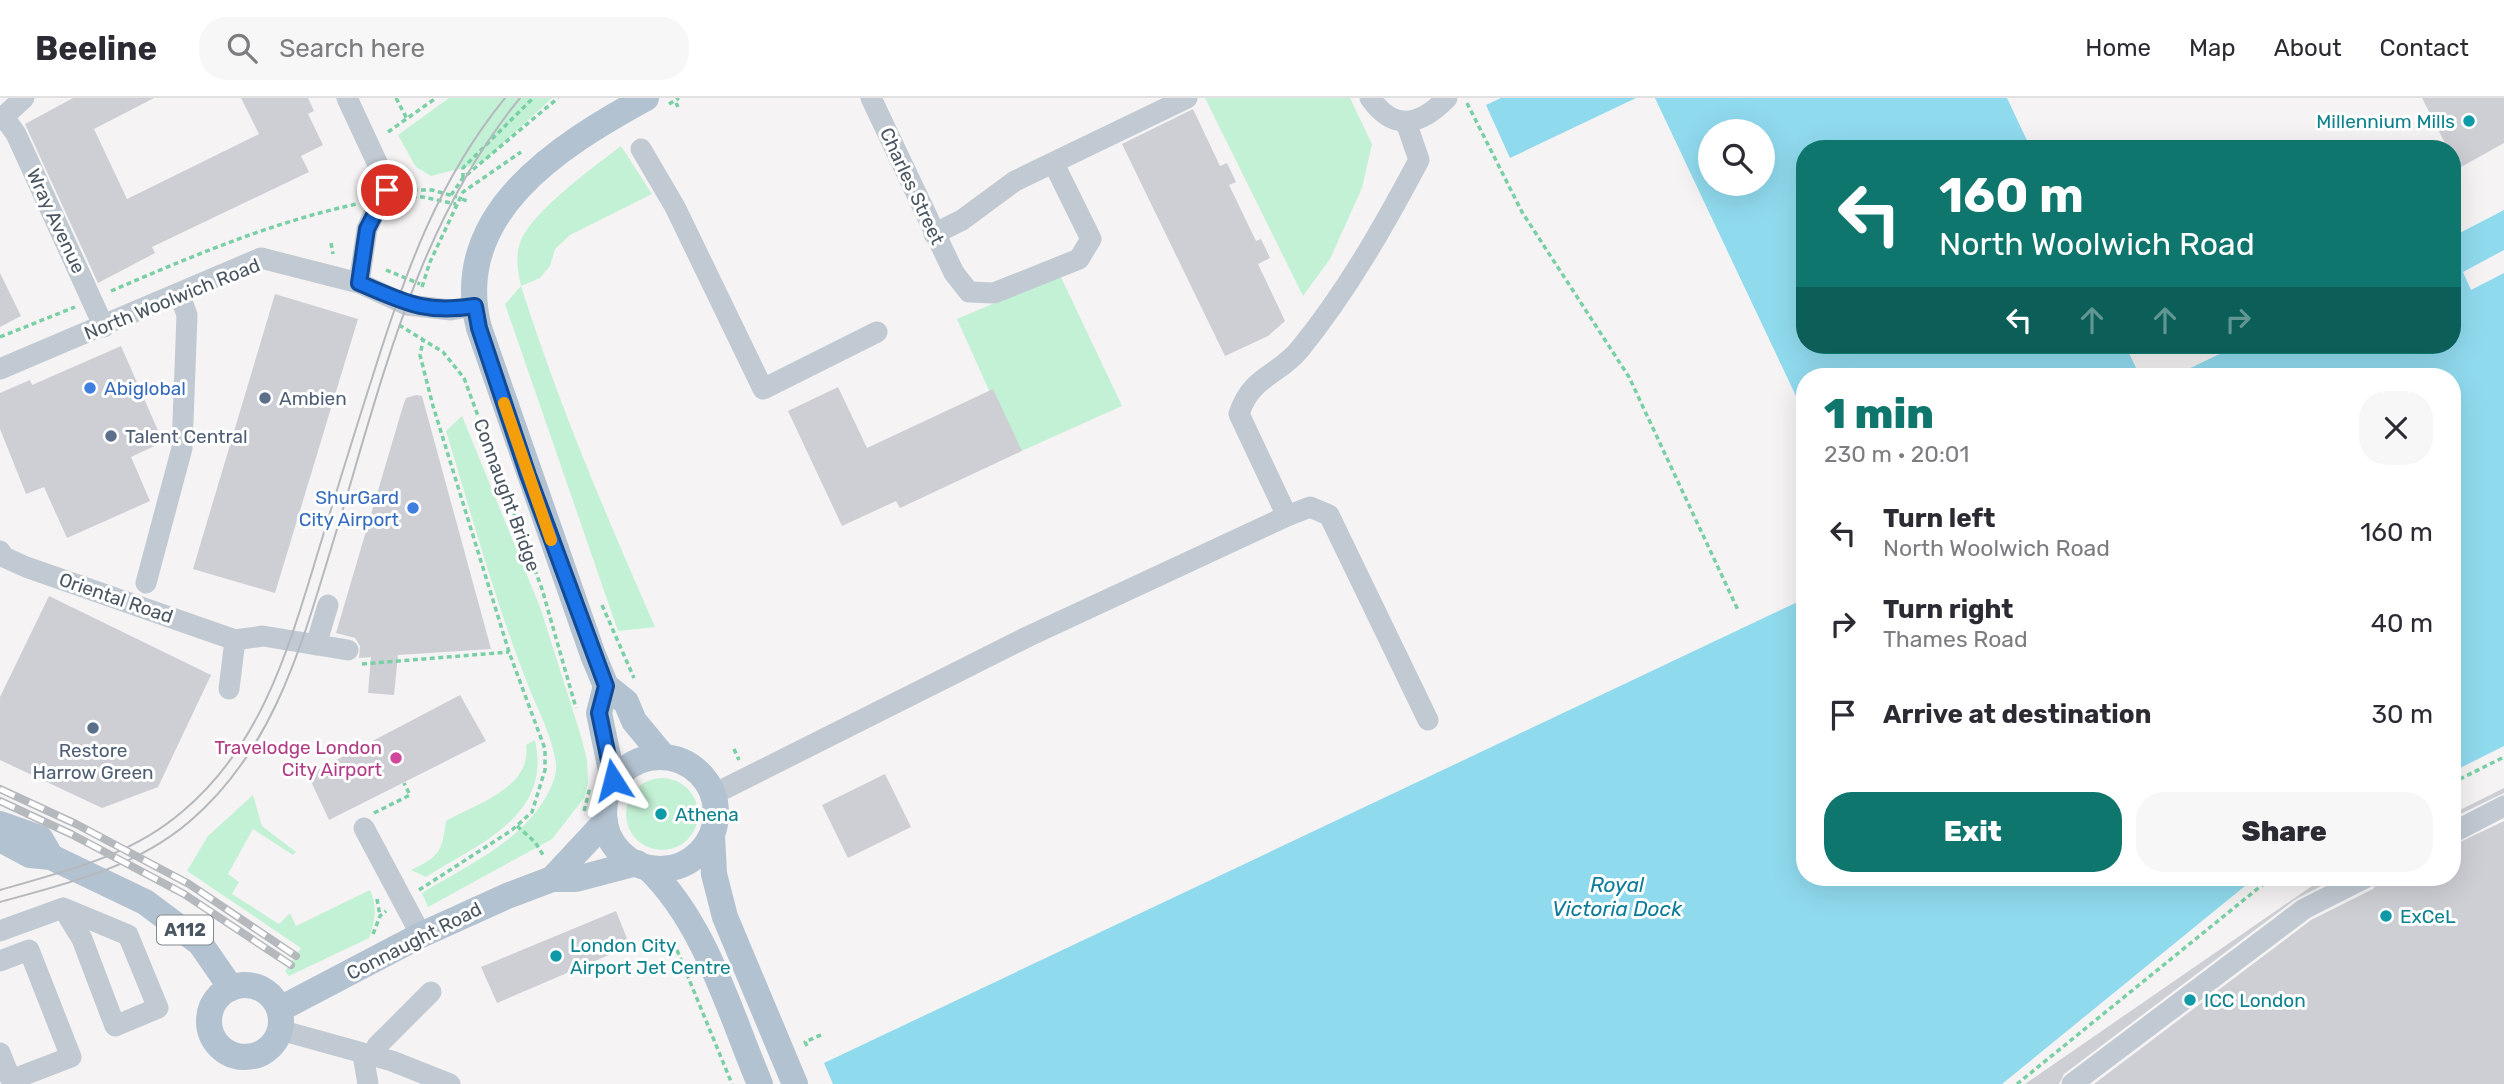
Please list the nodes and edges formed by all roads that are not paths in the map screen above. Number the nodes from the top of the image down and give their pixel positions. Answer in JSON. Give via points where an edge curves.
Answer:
{"nodes":[{"id":1,"x":24,"y":98,"type":"edge"},
{"id":2,"x":347,"y":98,"type":"edge"},
{"id":3,"x":646,"y":98,"type":"edge"},
{"id":4,"x":870,"y":98,"type":"edge"},
{"id":5,"x":1187,"y":98,"type":"edge"},
{"id":6,"x":1370,"y":98,"type":"edge"},
{"id":7,"x":1447,"y":98,"type":"edge"},
{"id":8,"x":2,"y":119,"type":"edge"},
{"id":9,"x":1406,"y":122,"type":"junction"},
{"id":10,"x":641,"y":149,"type":"dead end"},
{"id":11,"x":1054,"y":164,"type":"junction"},
{"id":12,"x":934,"y":234,"type":"junction"},
{"id":13,"x":359,"y":283,"type":"junction"},
{"id":14,"x":180,"y":293,"type":"junction"},
{"id":15,"x":475,"y":306,"type":"junction"},
{"id":16,"x":104,"y":327,"type":"junction"},
{"id":17,"x":877,"y":332,"type":"dead end"},
{"id":18,"x":0,"y":369,"type":"edge"},
{"id":19,"x":1287,"y":516,"type":"junction"},
{"id":20,"x":1,"y":557,"type":"edge"},
{"id":21,"x":146,"y":583,"type":"dead end"},
{"id":22,"x":328,"y":605,"type":"dead end"},
{"id":23,"x":235,"y":640,"type":"junction"},
{"id":24,"x":316,"y":645,"type":"junction"},
{"id":25,"x":348,"y":658,"type":"road end"},
{"id":26,"x":606,"y":686,"type":"junction"},
{"id":27,"x":229,"y":689,"type":"dead end"},
{"id":28,"x":1428,"y":720,"type":"dead end"},
{"id":29,"x":663,"y":756,"type":"junction"},
{"id":30,"x":613,"y":780,"type":"junction"},
{"id":31,"x":714,"y":794,"type":"junction"},
{"id":32,"x":2504,"y":806,"type":"edge"},
{"id":33,"x":605,"y":822,"type":"junction"},
{"id":34,"x":0,"y":824,"type":"edge"},
{"id":35,"x":364,"y":828,"type":"dead end"},
{"id":36,"x":2461,"y":828,"type":"edge"},
{"id":37,"x":712,"y":835,"type":"junction"},
{"id":38,"x":0,"y":839,"type":"edge"},
{"id":39,"x":51,"y":858,"type":"junction"},
{"id":40,"x":642,"y":866,"type":"junction"},
{"id":41,"x":548,"y":867,"type":"junction"},
{"id":42,"x":2350,"y":886,"type":"edge"},
{"id":43,"x":63,"y":908,"type":"junction"},
{"id":44,"x":0,"y":931,"type":"edge"},
{"id":45,"x":421,"y":935,"type":"junction"},
{"id":46,"x":0,"y":961,"type":"edge"},
{"id":47,"x":231,"y":988,"type":"junction"},
{"id":48,"x":431,"y":992,"type":"dead end"},
{"id":49,"x":280,"y":1020,"type":"junction"},
{"id":50,"x":0,"y":1053,"type":"edge"},
{"id":51,"x":367,"y":1056,"type":"junction"},
{"id":52,"x":368,"y":1084,"type":"edge"},
{"id":53,"x":450,"y":1084,"type":"edge"},
{"id":54,"x":760,"y":1084,"type":"edge"},
{"id":55,"x":794,"y":1084,"type":"edge"},
{"id":56,"x":2072,"y":1084,"type":"edge"}],
"edges":[{"from":1,"to":8,"type":"street"},
{"from":2,"to":13,"type":"street","via":[[387,184],[367,229]]},
{"from":3,"to":15,"type":"main road","via":[[577,141],[510,195],[478,260]]},
{"from":4,"to":12,"type":"street","name":"Charles Street"},
{"from":5,"to":11,"type":"street"},
{"from":6,"to":9,"type":"street","via":[[1391,120]]},
{"from":7,"to":9,"type":"street"},
{"from":8,"to":16,"type":"street","name":"Wray Avenue","via":[[16,134]]},
{"from":9,"to":19,"type":"street","via":[[1419,160],[1383,227],[1343,292],[1297,353],[1245,395],[1240,414]]},
{"from":10,"to":17,"type":"street","via":[[675,207],[762,389]]},
{"from":11,"to":12,"type":"street","via":[[1015,181],[962,220]]},
{"from":11,"to":12,"type":"street","name":"Charles Street","via":[[1091,239],[1079,259],[994,292],[969,292]]},
{"from":13,"to":14,"type":"street","name":"North Woolwich Road","via":[[261,258]]},
{"from":13,"to":15,"type":"street","name":"North Woolwich Road","via":[[407,305],[451,310]]},
{"from":14,"to":16,"type":"street","name":"North Woolwich Road"},
{"from":14,"to":21,"type":"street","via":[[187,315],[182,448]]},
{"from":15,"to":26,"type":"main road","name":"Connaught Bridge","via":[[528,475]]},
{"from":16,"to":18,"type":"street","name":"North Woolwich Road"},
{"from":19,"to":28,"type":"street","via":[[1310,507],[1329,514]]},
{"from":19,"to":31,"type":"street","via":[[1027,637]]},
{"from":20,"to":23,"type":"street","name":"Oriental Road"},
{"from":22,"to":24,"type":"street"},
{"from":23,"to":24,"type":"street","name":"Oriental Road","via":[[263,636]]},
{"from":23,"to":27,"type":"street"},
{"from":24,"to":25,"type":"street","name":"Oriental Road"},
{"from":26,"to":29,"type":"main road","name":"Connaught Bridge","via":[[626,702],[634,721]]},
{"from":26,"to":30,"type":"main road","name":"Connaught Bridge","via":[[599,713]]},
{"from":29,"to":30,"type":"main road","via":[[636,762]]},
{"from":29,"to":31,"type":"main road","via":[[694,768]]},
{"from":30,"to":33,"type":"main road","via":[[604,808]]},
{"from":31,"to":37,"type":"main road","via":[[717,814]]},
{"from":32,"to":36,"type":"street"},
{"from":33,"to":40,"type":"main road","via":[[617,849]]},
{"from":33,"to":41,"type":"main road","name":"Connaught Road"},
{"from":34,"to":39,"type":"main road","number":"A112","via":[[40,838]]},
{"from":35,"to":45,"type":"street"},
{"from":37,"to":40,"type":"main road","via":[[692,859],[679,866]]},
{"from":37,"to":55,"type":"main road","via":[[718,897]]},
{"from":38,"to":39,"type":"main road","number":"A112","via":[[30,855]]},
{"from":39,"to":47,"type":"main road","number":"A112","via":[[145,902],[176,922],[200,943]]},
{"from":40,"to":41,"type":"main road","name":"Connaught Road","via":[[576,879]]},
{"from":40,"to":54,"type":"main road","via":[[669,888],[687,915]]},
{"from":41,"to":45,"type":"main road","name":"Connaught Road"},
{"from":42,"to":56,"type":"street","via":[[2305,909]]},
{"from":43,"to":43,"type":"street","via":[[82,939],[115,1026],[158,1008],[128,935]]},
{"from":43,"to":44,"type":"street"},
{"from":45,"to":49,"type":"main road","name":"Connaught Road"},
{"from":46,"to":50,"type":"street","via":[[29,950],[71,1056],[10,1080]]},
{"from":47,"to":49,"type":"main road","via":[[243,985],[265,991]]},
{"from":47,"to":49,"type":"main road","name":"Connaught Road","via":[[212,1008],[211,1029],[221,1047],[234,1055],[262,1053],[273,1044]]},
{"from":48,"to":51,"type":"street"},
{"from":49,"to":51,"type":"street"},
{"from":51,"to":52,"type":"street"},
{"from":51,"to":53,"type":"street"}]}
